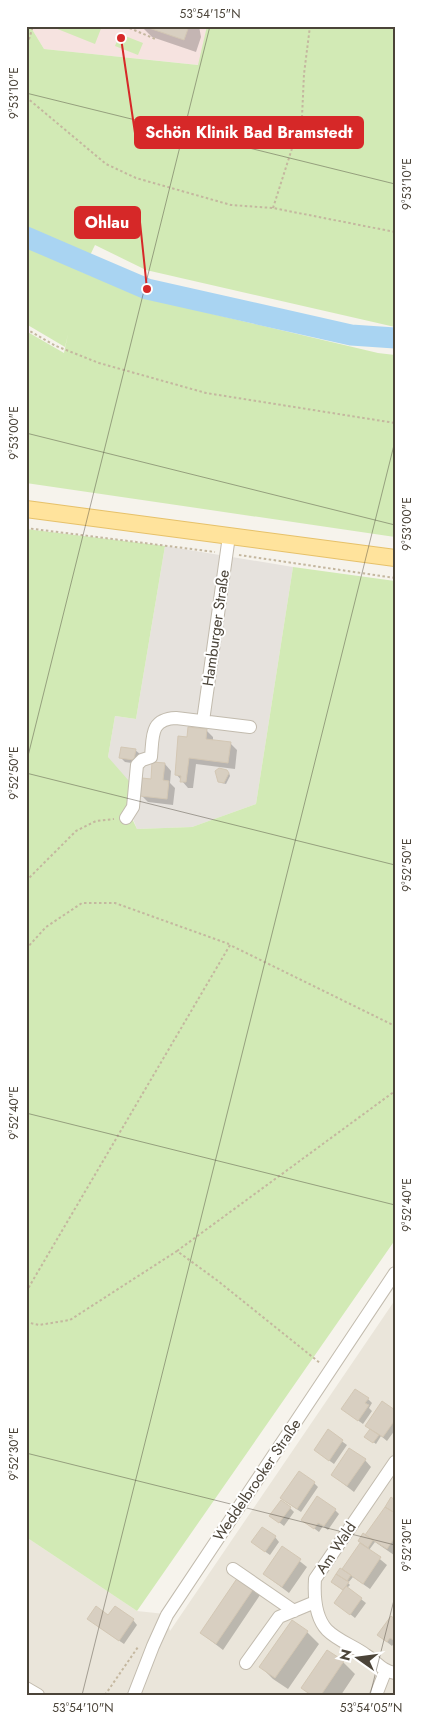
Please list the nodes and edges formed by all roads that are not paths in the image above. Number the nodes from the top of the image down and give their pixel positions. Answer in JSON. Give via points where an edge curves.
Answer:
{"nodes":[{"id":1,"x":26,"y":509,"type":"edge"},
{"id":2,"x":229,"y":536,"type":"junction"},
{"id":3,"x":395,"y":558,"type":"edge"},
{"id":4,"x":203,"y":721,"type":"junction"},
{"id":5,"x":250,"y":727,"type":"dead end"},
{"id":6,"x":126,"y":818,"type":"road end"},
{"id":7,"x":395,"y":1273,"type":"edge"},
{"id":8,"x":395,"y":1462,"type":"edge"},
{"id":9,"x":233,"y":1569,"type":"dead end"},
{"id":10,"x":315,"y":1602,"type":"junction"},
{"id":11,"x":294,"y":1611,"type":"junction"},
{"id":12,"x":246,"y":1663,"type":"dead end"},
{"id":13,"x":390,"y":1672,"type":"edge"},
{"id":14,"x":26,"y":1688,"type":"edge"},
{"id":15,"x":38,"y":1695,"type":"edge"},
{"id":16,"x":134,"y":1695,"type":"edge"},
{"id":17,"x":376,"y":1695,"type":"edge"}],
"edges":[{"from":1,"to":2,"type":"main road"},
{"from":2,"to":3,"type":"main road"},
{"from":2,"to":4,"type":"street","name":"Hamburger Straße"},
{"from":4,"to":5,"type":"street"},
{"from":4,"to":6,"type":"street","via":[[166,718],[158,723],[151,757],[137,764],[133,808]]},
{"from":7,"to":16,"type":"street","name":"Weddelbrooker Straße","via":[[167,1615]]},
{"from":8,"to":10,"type":"street","name":"Am Wald","via":[[315,1579]]},
{"from":9,"to":11,"type":"street"},
{"from":10,"to":11,"type":"street"},
{"from":10,"to":13,"type":"street","name":"Am Wald","via":[[327,1629]]},
{"from":11,"to":12,"type":"street","via":[[279,1617]]},
{"from":13,"to":17,"type":"street","name":"Am Wald"},
{"from":14,"to":15,"type":"street"}]}
